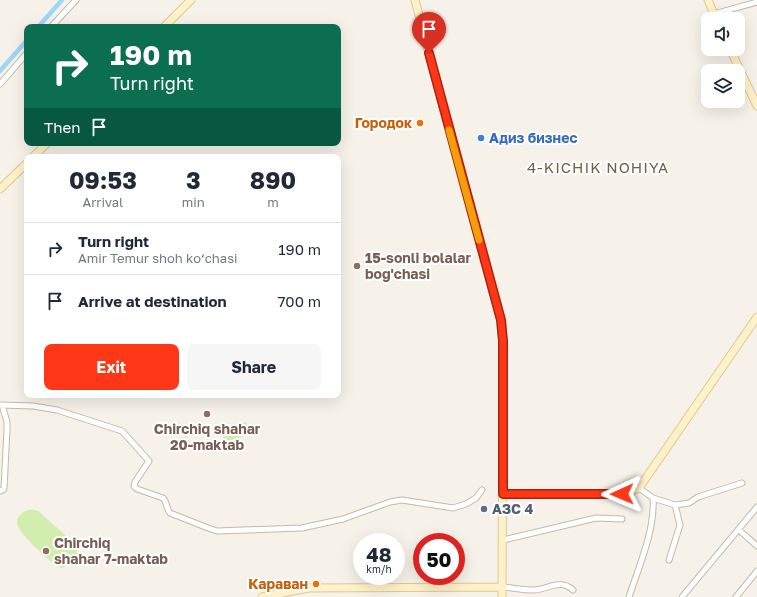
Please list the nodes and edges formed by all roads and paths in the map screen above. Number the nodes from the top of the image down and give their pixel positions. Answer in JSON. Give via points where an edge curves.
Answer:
{"nodes":[{"id":1,"x":76,"y":0,"type":"edge"},
{"id":2,"x":415,"y":0,"type":"edge"},
{"id":3,"x":708,"y":0,"type":"edge"},
{"id":4,"x":189,"y":1,"type":"edge"},
{"id":5,"x":757,"y":2,"type":"edge"},
{"id":6,"x":713,"y":12,"type":"edge"},
{"id":7,"x":727,"y":12,"type":"edge"},
{"id":8,"x":54,"y":24,"type":"edge"},
{"id":9,"x":167,"y":24,"type":"edge"},
{"id":10,"x":733,"y":56,"type":"edge"},
{"id":11,"x":24,"y":57,"type":"edge"},
{"id":12,"x":0,"y":84,"type":"edge"},
{"id":13,"x":757,"y":106,"type":"edge"},
{"id":14,"x":44,"y":146,"type":"edge"},
{"id":15,"x":36,"y":154,"type":"edge"},
{"id":16,"x":24,"y":166,"type":"edge"},
{"id":17,"x":0,"y":189,"type":"edge"},
{"id":18,"x":757,"y":317,"type":"edge"},
{"id":19,"x":1,"y":405,"type":"edge"},
{"id":20,"x":742,"y":483,"type":"dead end"},
{"id":21,"x":639,"y":488,"type":"junction"},
{"id":22,"x":0,"y":490,"type":"edge"},
{"id":23,"x":482,"y":490,"type":"dead end"},
{"id":24,"x":503,"y":494,"type":"junction"},
{"id":25,"x":653,"y":498,"type":"junction"},
{"id":26,"x":675,"y":505,"type":"junction"},
{"id":27,"x":757,"y":507,"type":"edge"},
{"id":28,"x":622,"y":519,"type":"dead end"},
{"id":29,"x":739,"y":530,"type":"junction"},
{"id":30,"x":503,"y":540,"type":"junction"},
{"id":31,"x":757,"y":546,"type":"edge"},
{"id":32,"x":669,"y":560,"type":"dead end"},
{"id":33,"x":757,"y":571,"type":"edge"},
{"id":34,"x":502,"y":587,"type":"junction"},
{"id":35,"x":573,"y":590,"type":"dead end"},
{"id":36,"x":262,"y":597,"type":"edge"},
{"id":37,"x":502,"y":597,"type":"edge"},
{"id":38,"x":629,"y":597,"type":"edge"},
{"id":39,"x":682,"y":597,"type":"edge"},
{"id":40,"x":736,"y":597,"type":"edge"}],
"edges":[{"from":1,"to":8,"type":"street"},
{"from":2,"to":24,"type":"main road","via":[[501,320]]},
{"from":3,"to":6,"type":"main road"},
{"from":4,"to":9,"type":"main road"},
{"from":5,"to":7,"type":"street"},
{"from":10,"to":13,"type":"main road"},
{"from":11,"to":12,"type":"street"},
{"from":14,"to":15,"type":"main road"},
{"from":16,"to":17,"type":"main road"},
{"from":18,"to":21,"type":"main road"},
{"from":19,"to":22,"type":"street","via":[[8,429],[4,489]]},
{"from":19,"to":23,"type":"street","via":[[57,410],[122,431],[149,461],[134,486],[163,498],[170,513],[217,531],[302,528],[343,519],[402,500],[453,508],[476,498]]},
{"from":20,"to":26,"type":"street","via":[[698,497],[689,503]]},
{"from":21,"to":24,"type":"main road","via":[[618,494]]},
{"from":21,"to":25,"type":"street"},
{"from":24,"to":30,"type":"main road"},
{"from":25,"to":26,"type":"street"},
{"from":25,"to":38,"type":"street","via":[[653,517]]},
{"from":26,"to":32,"type":"street","via":[[680,525]]},
{"from":27,"to":29,"type":"street"},
{"from":28,"to":30,"type":"street","via":[[596,518]]},
{"from":29,"to":31,"type":"street"},
{"from":29,"to":39,"type":"street"},
{"from":30,"to":34,"type":"main road"},
{"from":33,"to":40,"type":"street"},
{"from":34,"to":35,"type":"street","via":[[535,590],[560,584],[567,585]]},
{"from":34,"to":36,"type":"main road","via":[[309,588]]},
{"from":34,"to":37,"type":"main road"}]}
